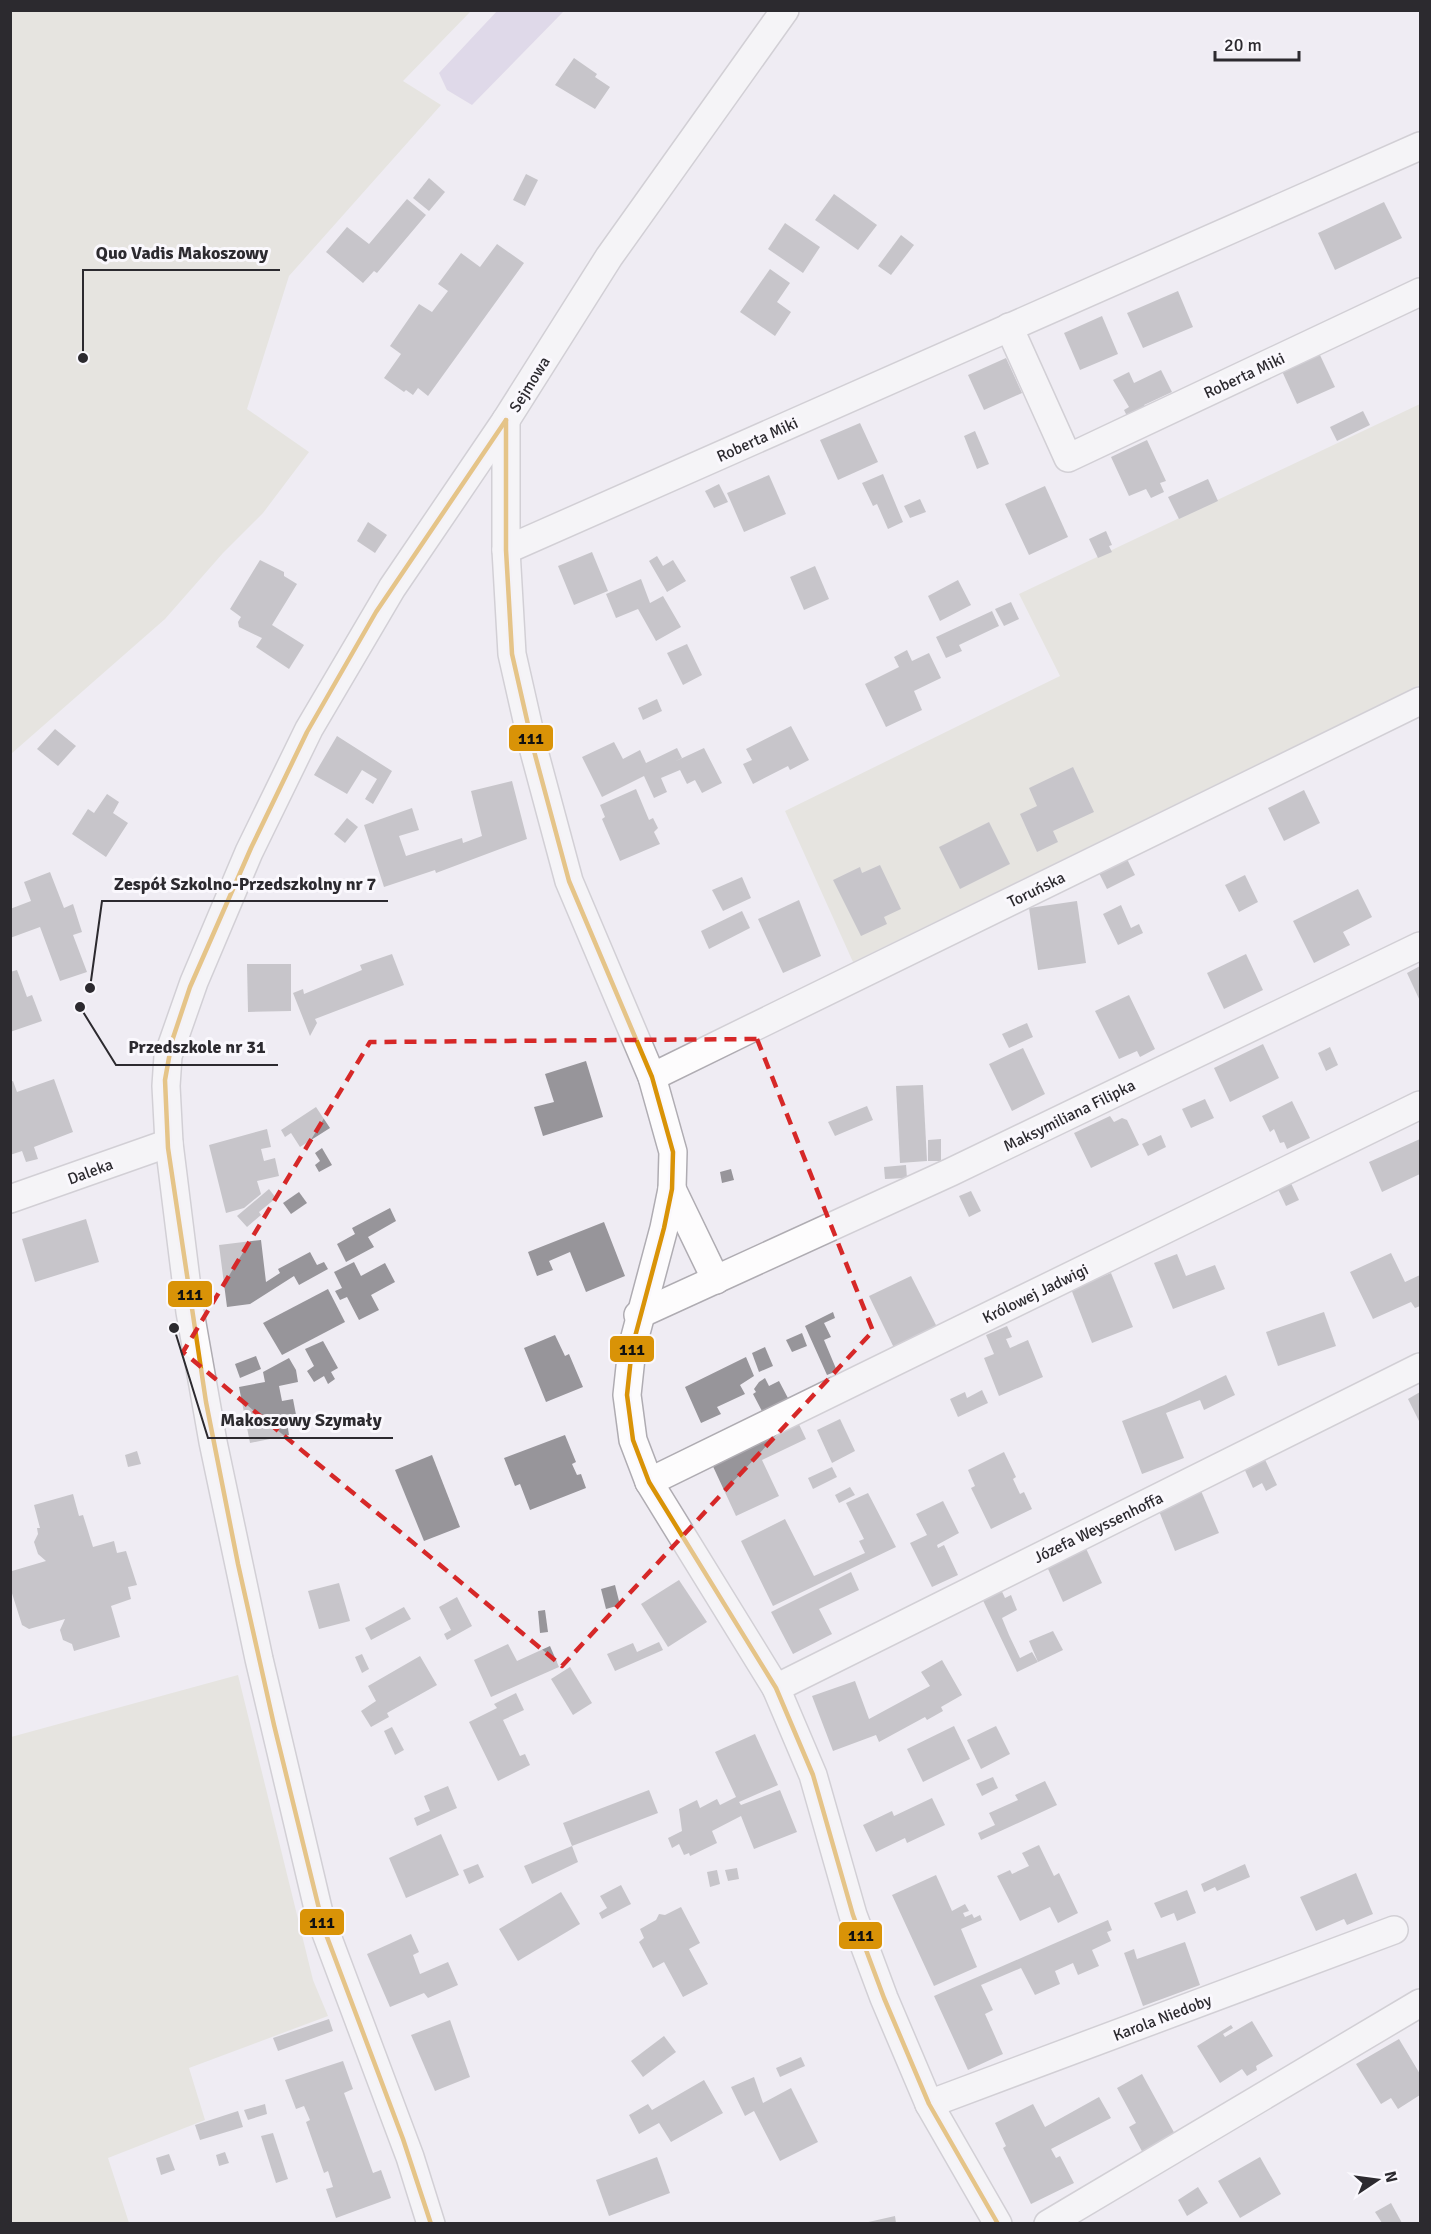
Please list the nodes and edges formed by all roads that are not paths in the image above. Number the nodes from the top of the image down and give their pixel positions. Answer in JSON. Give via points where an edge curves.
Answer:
{"nodes":[{"id":1,"x":785,"y":10,"type":"edge"},
{"id":2,"x":1420,"y":146,"type":"edge"},
{"id":3,"x":1420,"y":292,"type":"edge"},
{"id":4,"x":1009,"y":327,"type":"junction"},
{"id":5,"x":506,"y":420,"type":"junction"},
{"id":6,"x":506,"y":550,"type":"junction"},
{"id":7,"x":1420,"y":701,"type":"edge"},
{"id":8,"x":1420,"y":946,"type":"edge"},
{"id":9,"x":652,"y":1077,"type":"junction"},
{"id":10,"x":1420,"y":1105,"type":"edge"},
{"id":11,"x":169,"y":1143,"type":"junction"},
{"id":12,"x":672,"y":1189,"type":"junction"},
{"id":13,"x":10,"y":1199,"type":"edge"},
{"id":14,"x":716,"y":1280,"type":"junction"},
{"id":15,"x":638,"y":1315,"type":"junction"},
{"id":16,"x":1420,"y":1367,"type":"edge"},
{"id":17,"x":649,"y":1482,"type":"junction"},
{"id":18,"x":776,"y":1688,"type":"junction"},
{"id":19,"x":1394,"y":1930,"type":"dead end"},
{"id":20,"x":1420,"y":2003,"type":"edge"},
{"id":21,"x":929,"y":2104,"type":"junction"},
{"id":22,"x":431,"y":2223,"type":"edge"},
{"id":23,"x":998,"y":2223,"type":"edge"},
{"id":24,"x":1048,"y":2223,"type":"edge"}],
"edges":[{"from":1,"to":5,"type":"street","name":"Sejmowa","via":[[609,257]]},
{"from":2,"to":4,"type":"street","name":"Roberta Miki"},
{"from":3,"to":4,"type":"street","name":"Roberta Miki","via":[[1068,458]]},
{"from":4,"to":6,"type":"street","name":"Roberta Miki"},
{"from":5,"to":6,"type":"street","name":"Sejmowa"},
{"from":5,"to":11,"type":"street","via":[[374,618],[309,729],[249,852],[194,982],[168,1056]]},
{"from":6,"to":9,"type":"street","name":"Sejmowa","via":[[512,654],[552,828],[591,938]]},
{"from":7,"to":9,"type":"street","name":"Toruńska"},
{"from":8,"to":14,"type":"street","name":"Maksymiliana Filipka","via":[[951,1172]]},
{"from":9,"to":12,"type":"street","name":"Sejmowa","via":[[673,1152]]},
{"from":10,"to":17,"type":"street","name":"Królowej Jadwigi"},
{"from":11,"to":13,"type":"street","name":"Daleka"},
{"from":11,"to":22,"type":"street","via":[[190,1312],[213,1442],[312,1886],[326,1936]]},
{"from":12,"to":14,"type":"street"},
{"from":12,"to":15,"type":"street","name":"Sejmowa"},
{"from":14,"to":15,"type":"street","name":"Maksymiliana Filipka"},
{"from":15,"to":17,"type":"street","name":"Sejmowa","via":[[627,1395],[633,1440]]},
{"from":16,"to":18,"type":"street","name":"Józefa Weyssenhoffa"},
{"from":17,"to":18,"type":"street","name":"Sejmowa"},
{"from":18,"to":21,"type":"street","name":"Sejmowa","via":[[813,1774],[853,1915]]},
{"from":19,"to":21,"type":"street","name":"Karola Niedoby"},
{"from":20,"to":24,"type":"street"},
{"from":21,"to":23,"type":"street","name":"Sejmowa"}]}
